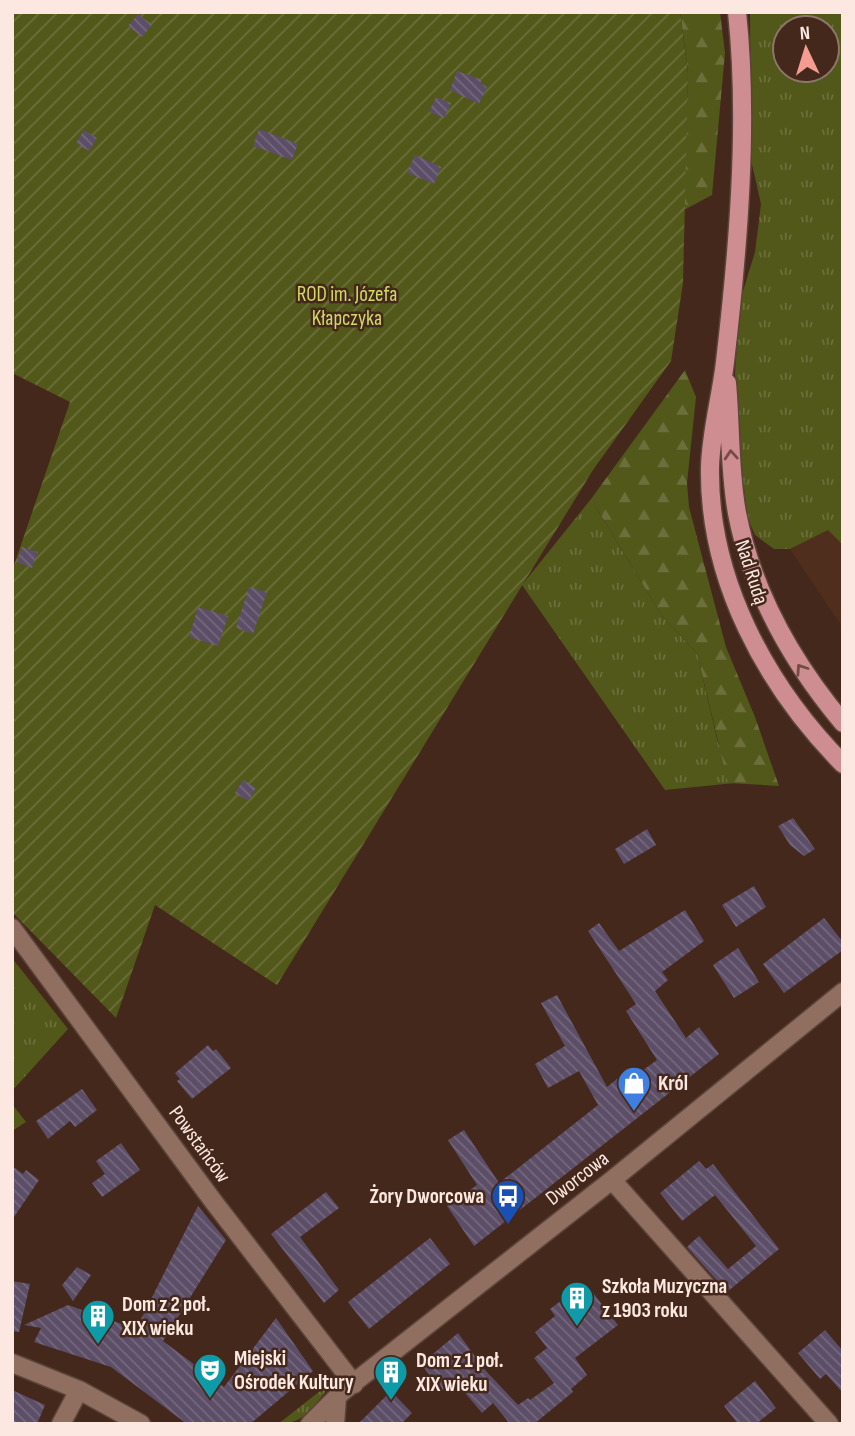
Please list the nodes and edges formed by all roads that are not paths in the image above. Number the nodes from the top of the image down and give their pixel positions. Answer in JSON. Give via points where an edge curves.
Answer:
{"nodes":[{"id":1,"x":737,"y":12,"type":"edge"},
{"id":2,"x":725,"y":363,"type":"junction"},
{"id":3,"x":843,"y":723,"type":"edge"},
{"id":4,"x":843,"y":764,"type":"edge"},
{"id":5,"x":12,"y":928,"type":"edge"},
{"id":6,"x":843,"y":992,"type":"edge"},
{"id":7,"x":612,"y":1180,"type":"junction"},
{"id":8,"x":12,"y":1363,"type":"edge"},
{"id":9,"x":354,"y":1384,"type":"junction"},
{"id":10,"x":79,"y":1390,"type":"junction"},
{"id":11,"x":337,"y":1397,"type":"junction"},
{"id":12,"x":142,"y":1423,"type":"edge"},
{"id":13,"x":61,"y":1424,"type":"edge"},
{"id":14,"x":310,"y":1424,"type":"edge"},
{"id":15,"x":335,"y":1424,"type":"edge"},
{"id":16,"x":829,"y":1424,"type":"edge"}],
"edges":[{"from":1,"to":2,"type":"main road","name":"Nad Rudą","via":[[742,133]]},
{"from":3,"to":2,"type":"main road","name":"Nad Rudą","one_way":true,"via":[[796,660],[757,580],[737,512]]},
{"from":2,"to":4,"type":"main road","name":"Nad Rudą","via":[[710,465],[720,553],[749,632],[776,682]]},
{"from":5,"to":9,"type":"street","name":"Powstańców"},
{"from":6,"to":7,"type":"street","name":"Dworcowa"},
{"from":7,"to":9,"type":"street","name":"Dworcowa"},
{"from":7,"to":16,"type":"street"},
{"from":8,"to":10,"type":"street"},
{"from":9,"to":11,"type":"street","name":"Dworcowa"},
{"from":10,"to":12,"type":"street"},
{"from":10,"to":13,"type":"street"},
{"from":11,"to":14,"type":"street","name":"Dworcowa"},
{"from":11,"to":15,"type":"street"}]}
